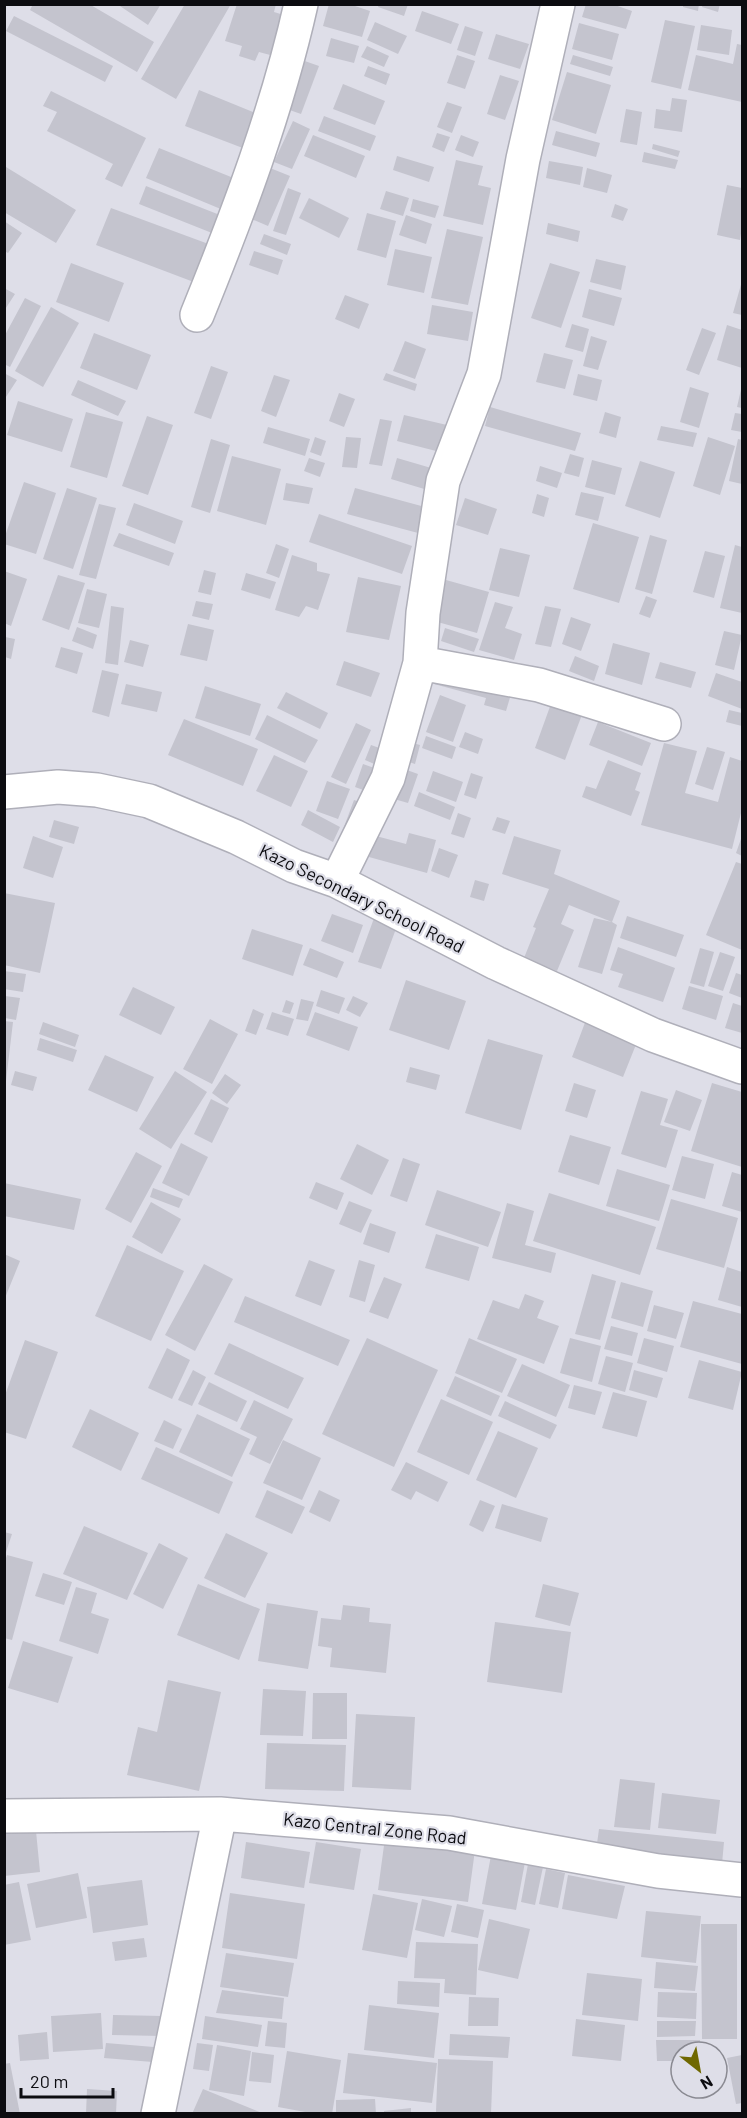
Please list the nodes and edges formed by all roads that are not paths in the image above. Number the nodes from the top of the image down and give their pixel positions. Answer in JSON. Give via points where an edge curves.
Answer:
{"nodes":[{"id":1,"x":301,"y":4,"type":"edge"},
{"id":2,"x":558,"y":4,"type":"edge"},
{"id":3,"x":197,"y":315,"type":"dead end"},
{"id":4,"x":420,"y":663,"type":"junction"},
{"id":5,"x":664,"y":724,"type":"dead end"},
{"id":6,"x":4,"y":792,"type":"edge"},
{"id":7,"x":337,"y":881,"type":"junction"},
{"id":8,"x":742,"y":1067,"type":"edge"},
{"id":9,"x":220,"y":1814,"type":"junction"},
{"id":10,"x":4,"y":1816,"type":"edge"},
{"id":11,"x":742,"y":1880,"type":"edge"},
{"id":12,"x":158,"y":2114,"type":"edge"}],
"edges":[{"from":1,"to":3,"type":"street","via":[[288,60],[232,229]]},
{"from":2,"to":4,"type":"street","via":[[523,159],[484,374],[443,481],[423,613]]},
{"from":4,"to":5,"type":"street","via":[[539,685]]},
{"from":4,"to":7,"type":"street","via":[[388,778]]},
{"from":6,"to":7,"type":"street","name":"Kazo Secondary School Road","via":[[58,787],[97,789],[149,801],[294,866]]},
{"from":7,"to":8,"type":"street","name":"Kazo Secondary School Road","via":[[496,963],[632,1026]]},
{"from":9,"to":10,"type":"street","name":"Kazo Central Zone Road"},
{"from":9,"to":11,"type":"street","name":"Kazo Central Zone Road","via":[[449,1833],[658,1871]]},
{"from":9,"to":12,"type":"street"}]}
